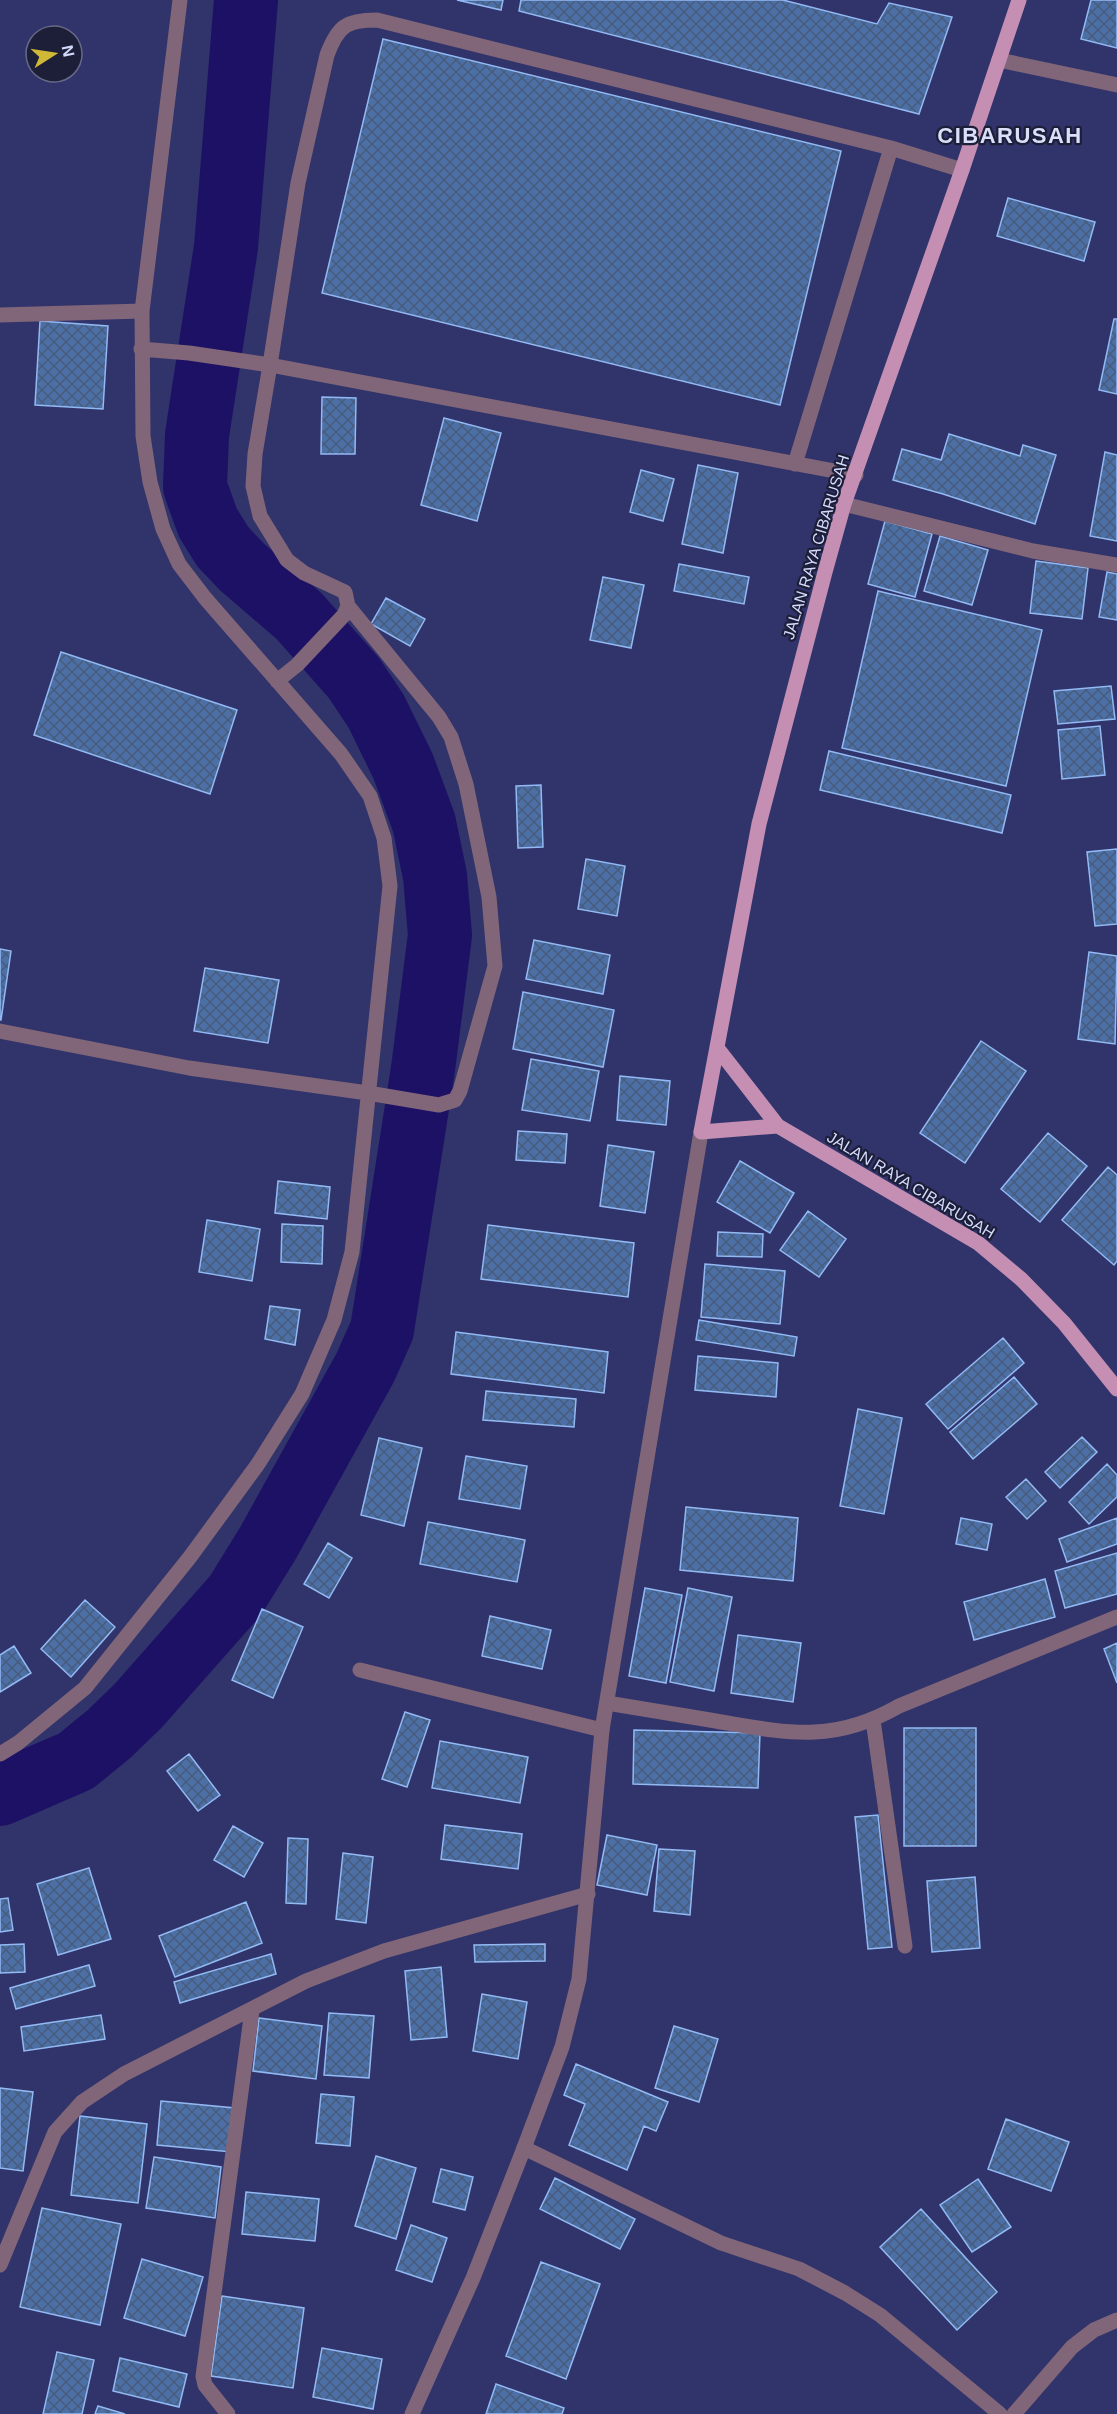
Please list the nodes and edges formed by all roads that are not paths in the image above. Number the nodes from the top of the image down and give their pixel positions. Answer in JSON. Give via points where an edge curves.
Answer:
{"nodes":[{"id":1,"x":180,"y":0,"type":"edge"},
{"id":2,"x":1019,"y":0,"type":"edge"},
{"id":3,"x":999,"y":60,"type":"junction"},
{"id":4,"x":1117,"y":85,"type":"edge"},
{"id":5,"x":891,"y":148,"type":"junction"},
{"id":6,"x":962,"y":170,"type":"junction"},
{"id":7,"x":142,"y":311,"type":"junction"},
{"id":8,"x":0,"y":315,"type":"edge"},
{"id":9,"x":141,"y":349,"type":"junction"},
{"id":10,"x":270,"y":365,"type":"junction"},
{"id":11,"x":795,"y":464,"type":"junction"},
{"id":12,"x":855,"y":475,"type":"junction"},
{"id":13,"x":844,"y":504,"type":"junction"},
{"id":14,"x":1117,"y":565,"type":"edge"},
{"id":15,"x":346,"y":610,"type":"junction"},
{"id":16,"x":277,"y":681,"type":"junction"},
{"id":17,"x":0,"y":1032,"type":"edge"},
{"id":18,"x":718,"y":1049,"type":"junction"},
{"id":19,"x":368,"y":1093,"type":"junction"},
{"id":20,"x":778,"y":1126,"type":"junction"},
{"id":21,"x":701,"y":1132,"type":"junction"},
{"id":22,"x":1117,"y":1389,"type":"edge"},
{"id":23,"x":1117,"y":1617,"type":"edge"},
{"id":24,"x":360,"y":1670,"type":"dead end"},
{"id":25,"x":607,"y":1703,"type":"junction"},
{"id":26,"x":873,"y":1720,"type":"junction"},
{"id":27,"x":602,"y":1730,"type":"junction"},
{"id":28,"x":0,"y":1754,"type":"edge"},
{"id":29,"x":588,"y":1894,"type":"junction"},
{"id":30,"x":905,"y":1946,"type":"dead end"},
{"id":31,"x":252,"y":2010,"type":"junction"},
{"id":32,"x":524,"y":2148,"type":"junction"},
{"id":33,"x":0,"y":2265,"type":"edge"},
{"id":34,"x":1117,"y":2320,"type":"edge"},
{"id":35,"x":228,"y":2414,"type":"edge"},
{"id":36,"x":412,"y":2414,"type":"edge"},
{"id":37,"x":1000,"y":2414,"type":"edge"},
{"id":38,"x":1014,"y":2414,"type":"edge"}],
"edges":[{"from":1,"to":7,"type":"street"},
{"from":2,"to":3,"type":"main road","name":"JALAN RAYA CIBARUSAH"},
{"from":3,"to":4,"type":"street"},
{"from":3,"to":6,"type":"main road","name":"JALAN RAYA CIBARUSAH"},
{"from":5,"to":6,"type":"street"},
{"from":5,"to":10,"type":"street","via":[[377,20],[345,25],[334,35],[327,55],[298,183]]},
{"from":5,"to":11,"type":"street"},
{"from":6,"to":12,"type":"main road","name":"JALAN RAYA CIBARUSAH"},
{"from":7,"to":8,"type":"street"},
{"from":7,"to":9,"type":"street"},
{"from":9,"to":10,"type":"street"},
{"from":9,"to":16,"type":"street","via":[[143,436],[163,529],[179,564]]},
{"from":10,"to":11,"type":"street"},
{"from":10,"to":15,"type":"street","via":[[255,454],[253,486],[260,516],[287,560],[304,573],[345,592]]},
{"from":11,"to":12,"type":"street"},
{"from":12,"to":13,"type":"main road","name":"JALAN RAYA CIBARUSAH"},
{"from":13,"to":14,"type":"street","via":[[1033,551]]},
{"from":13,"to":18,"type":"main road","name":"JALAN RAYA CIBARUSAH","via":[[759,824]]},
{"from":15,"to":16,"type":"street","via":[[297,665]]},
{"from":15,"to":19,"type":"street","via":[[439,717],[451,737],[466,784],[489,897],[495,966],[455,1100],[433,1104]]},
{"from":16,"to":19,"type":"street","via":[[341,754],[370,796],[384,838],[390,886]]},
{"from":17,"to":19,"type":"street","via":[[189,1068]]},
{"from":18,"to":20,"type":"main road","name":"JALAN RAYA CIBARUSAH"},
{"from":18,"to":21,"type":"main road","name":"JALAN RAYA CIBARUSAH"},
{"from":19,"to":28,"type":"street","via":[[352,1252],[334,1320],[302,1394],[258,1464],[197,1547],[85,1688]]},
{"from":20,"to":21,"type":"main road"},
{"from":20,"to":22,"type":"main road","name":"JALAN RAYA CIBARUSAH","via":[[978,1243],[1022,1279],[1064,1323]]},
{"from":21,"to":25,"type":"street"},
{"from":23,"to":26,"type":"street","via":[[898,1706]]},
{"from":24,"to":27,"type":"street"},
{"from":25,"to":26,"type":"street","via":[[785,1733],[845,1729]]},
{"from":25,"to":27,"type":"street"},
{"from":26,"to":30,"type":"street"},
{"from":27,"to":29,"type":"street"},
{"from":29,"to":31,"type":"street","via":[[384,1951],[306,1981]]},
{"from":29,"to":32,"type":"street","via":[[579,1979],[562,2047]]},
{"from":31,"to":33,"type":"street","via":[[153,2057],[82,2102],[55,2132]]},
{"from":31,"to":35,"type":"street","via":[[203,2376],[209,2392]]},
{"from":32,"to":36,"type":"street","via":[[473,2277]]},
{"from":32,"to":37,"type":"street","via":[[721,2243],[799,2269],[845,2293],[880,2315]]},
{"from":34,"to":38,"type":"street","via":[[1094,2330],[1072,2347]]}]}
